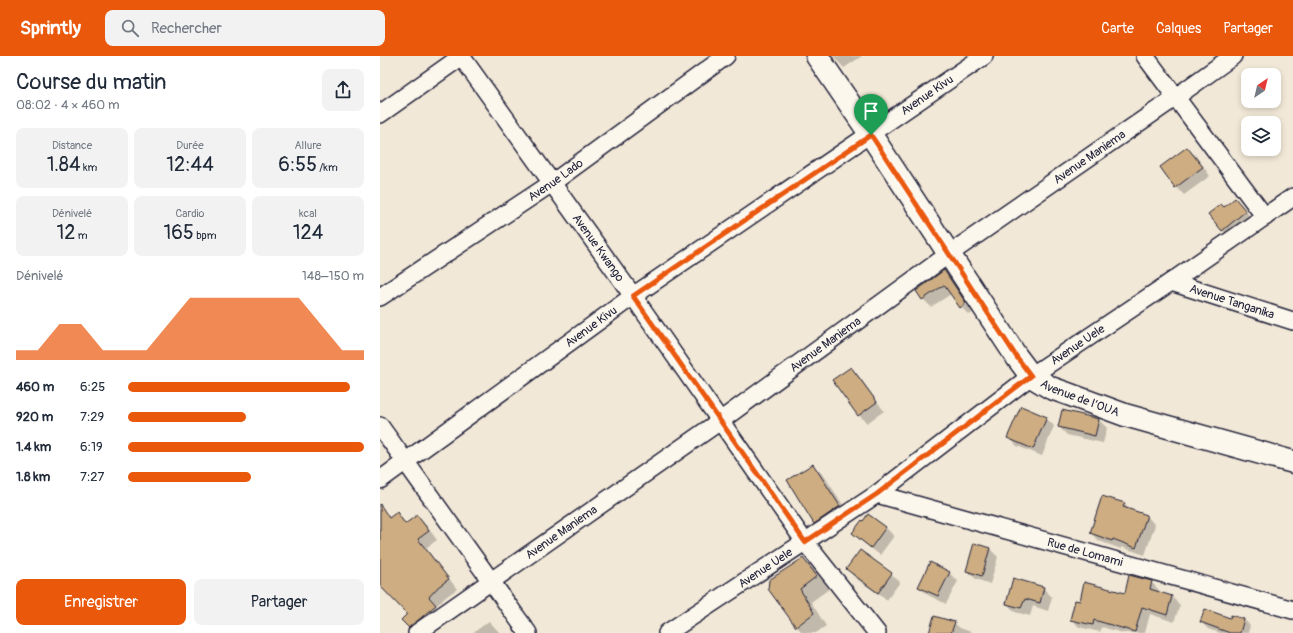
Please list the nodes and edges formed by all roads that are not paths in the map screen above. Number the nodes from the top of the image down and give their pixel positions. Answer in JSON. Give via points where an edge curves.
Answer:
{"nodes":[{"id":1,"x":461,"y":56,"type":"edge"},
{"id":2,"x":726,"y":56,"type":"edge"},
{"id":3,"x":817,"y":56,"type":"edge"},
{"id":4,"x":984,"y":56,"type":"edge"},
{"id":5,"x":1145,"y":56,"type":"edge"},
{"id":6,"x":1233,"y":56,"type":"edge"},
{"id":7,"x":1176,"y":97,"type":"junction"},
{"id":8,"x":380,"y":114,"type":"edge"},
{"id":9,"x":871,"y":135,"type":"junction"},
{"id":10,"x":552,"y":183,"type":"junction"},
{"id":11,"x":1291,"y":200,"type":"edge"},
{"id":12,"x":1265,"y":217,"type":"junction"},
{"id":13,"x":949,"y":254,"type":"junction"},
{"id":14,"x":1171,"y":282,"type":"junction"},
{"id":15,"x":633,"y":296,"type":"junction"},
{"id":16,"x":380,"y":297,"type":"edge"},
{"id":17,"x":1293,"y":321,"type":"edge"},
{"id":18,"x":1031,"y":376,"type":"junction"},
{"id":19,"x":720,"y":421,"type":"junction"},
{"id":20,"x":380,"y":426,"type":"edge"},
{"id":21,"x":405,"y":461,"type":"junction"},
{"id":22,"x":1293,"y":462,"type":"edge"},
{"id":23,"x":380,"y":480,"type":"edge"},
{"id":24,"x":877,"y":494,"type":"junction"},
{"id":25,"x":805,"y":542,"type":"junction"},
{"id":26,"x":491,"y":582,"type":"junction"},
{"id":27,"x":1293,"y":610,"type":"edge"},
{"id":28,"x":674,"y":631,"type":"edge"},
{"id":29,"x":417,"y":633,"type":"edge"},
{"id":30,"x":528,"y":633,"type":"edge"},
{"id":31,"x":876,"y":633,"type":"edge"}],
"edges":[{"from":1,"to":8,"type":"street"},
{"from":1,"to":10,"type":"street","name":"Avenue Kwango"},
{"from":2,"to":10,"type":"street","name":"Avenue Lado"},
{"from":3,"to":9,"type":"street","name":"Avenue de l’OUA"},
{"from":4,"to":9,"type":"street","name":"Avenue Kivu"},
{"from":5,"to":7,"type":"street"},
{"from":6,"to":7,"type":"street","name":"Avenue Maniema"},
{"from":7,"to":12,"type":"street"},
{"from":7,"to":13,"type":"street","name":"Avenue Maniema"},
{"from":9,"to":13,"type":"street","name":"Avenue de l’OUA"},
{"from":9,"to":15,"type":"street","name":"Avenue Kivu"},
{"from":10,"to":15,"type":"street","name":"Avenue Kwango"},
{"from":10,"to":16,"type":"street","name":"Avenue Lado"},
{"from":11,"to":12,"type":"street","name":"Avenue Uele"},
{"from":12,"to":14,"type":"street","name":"Avenue Uele"},
{"from":13,"to":18,"type":"street","name":"Avenue de l’OUA"},
{"from":13,"to":19,"type":"street","name":"Avenue Maniema"},
{"from":14,"to":17,"type":"street","name":"Avenue Tanganika"},
{"from":14,"to":18,"type":"street","name":"Avenue Uele"},
{"from":15,"to":19,"type":"street","name":"Avenue Kwango"},
{"from":15,"to":21,"type":"street","name":"Avenue Kivu"},
{"from":18,"to":22,"type":"street","name":"Avenue de l’OUA","via":[[1051,388],[1125,415]]},
{"from":18,"to":24,"type":"street","name":"Avenue Uele"},
{"from":19,"to":25,"type":"street","name":"Avenue Kwango"},
{"from":19,"to":26,"type":"street","name":"Avenue Maniema"},
{"from":20,"to":21,"type":"street"},
{"from":21,"to":23,"type":"street","name":"Avenue Kivu"},
{"from":21,"to":26,"type":"street"},
{"from":24,"to":25,"type":"street","name":"Avenue Uele"},
{"from":24,"to":27,"type":"street","name":"Rue de Lomami"},
{"from":25,"to":28,"type":"street","name":"Avenue Uele"},
{"from":25,"to":31,"type":"street","name":"Avenue Kwango"},
{"from":26,"to":29,"type":"street","name":"Avenue Maniema"},
{"from":26,"to":30,"type":"street"}]}
